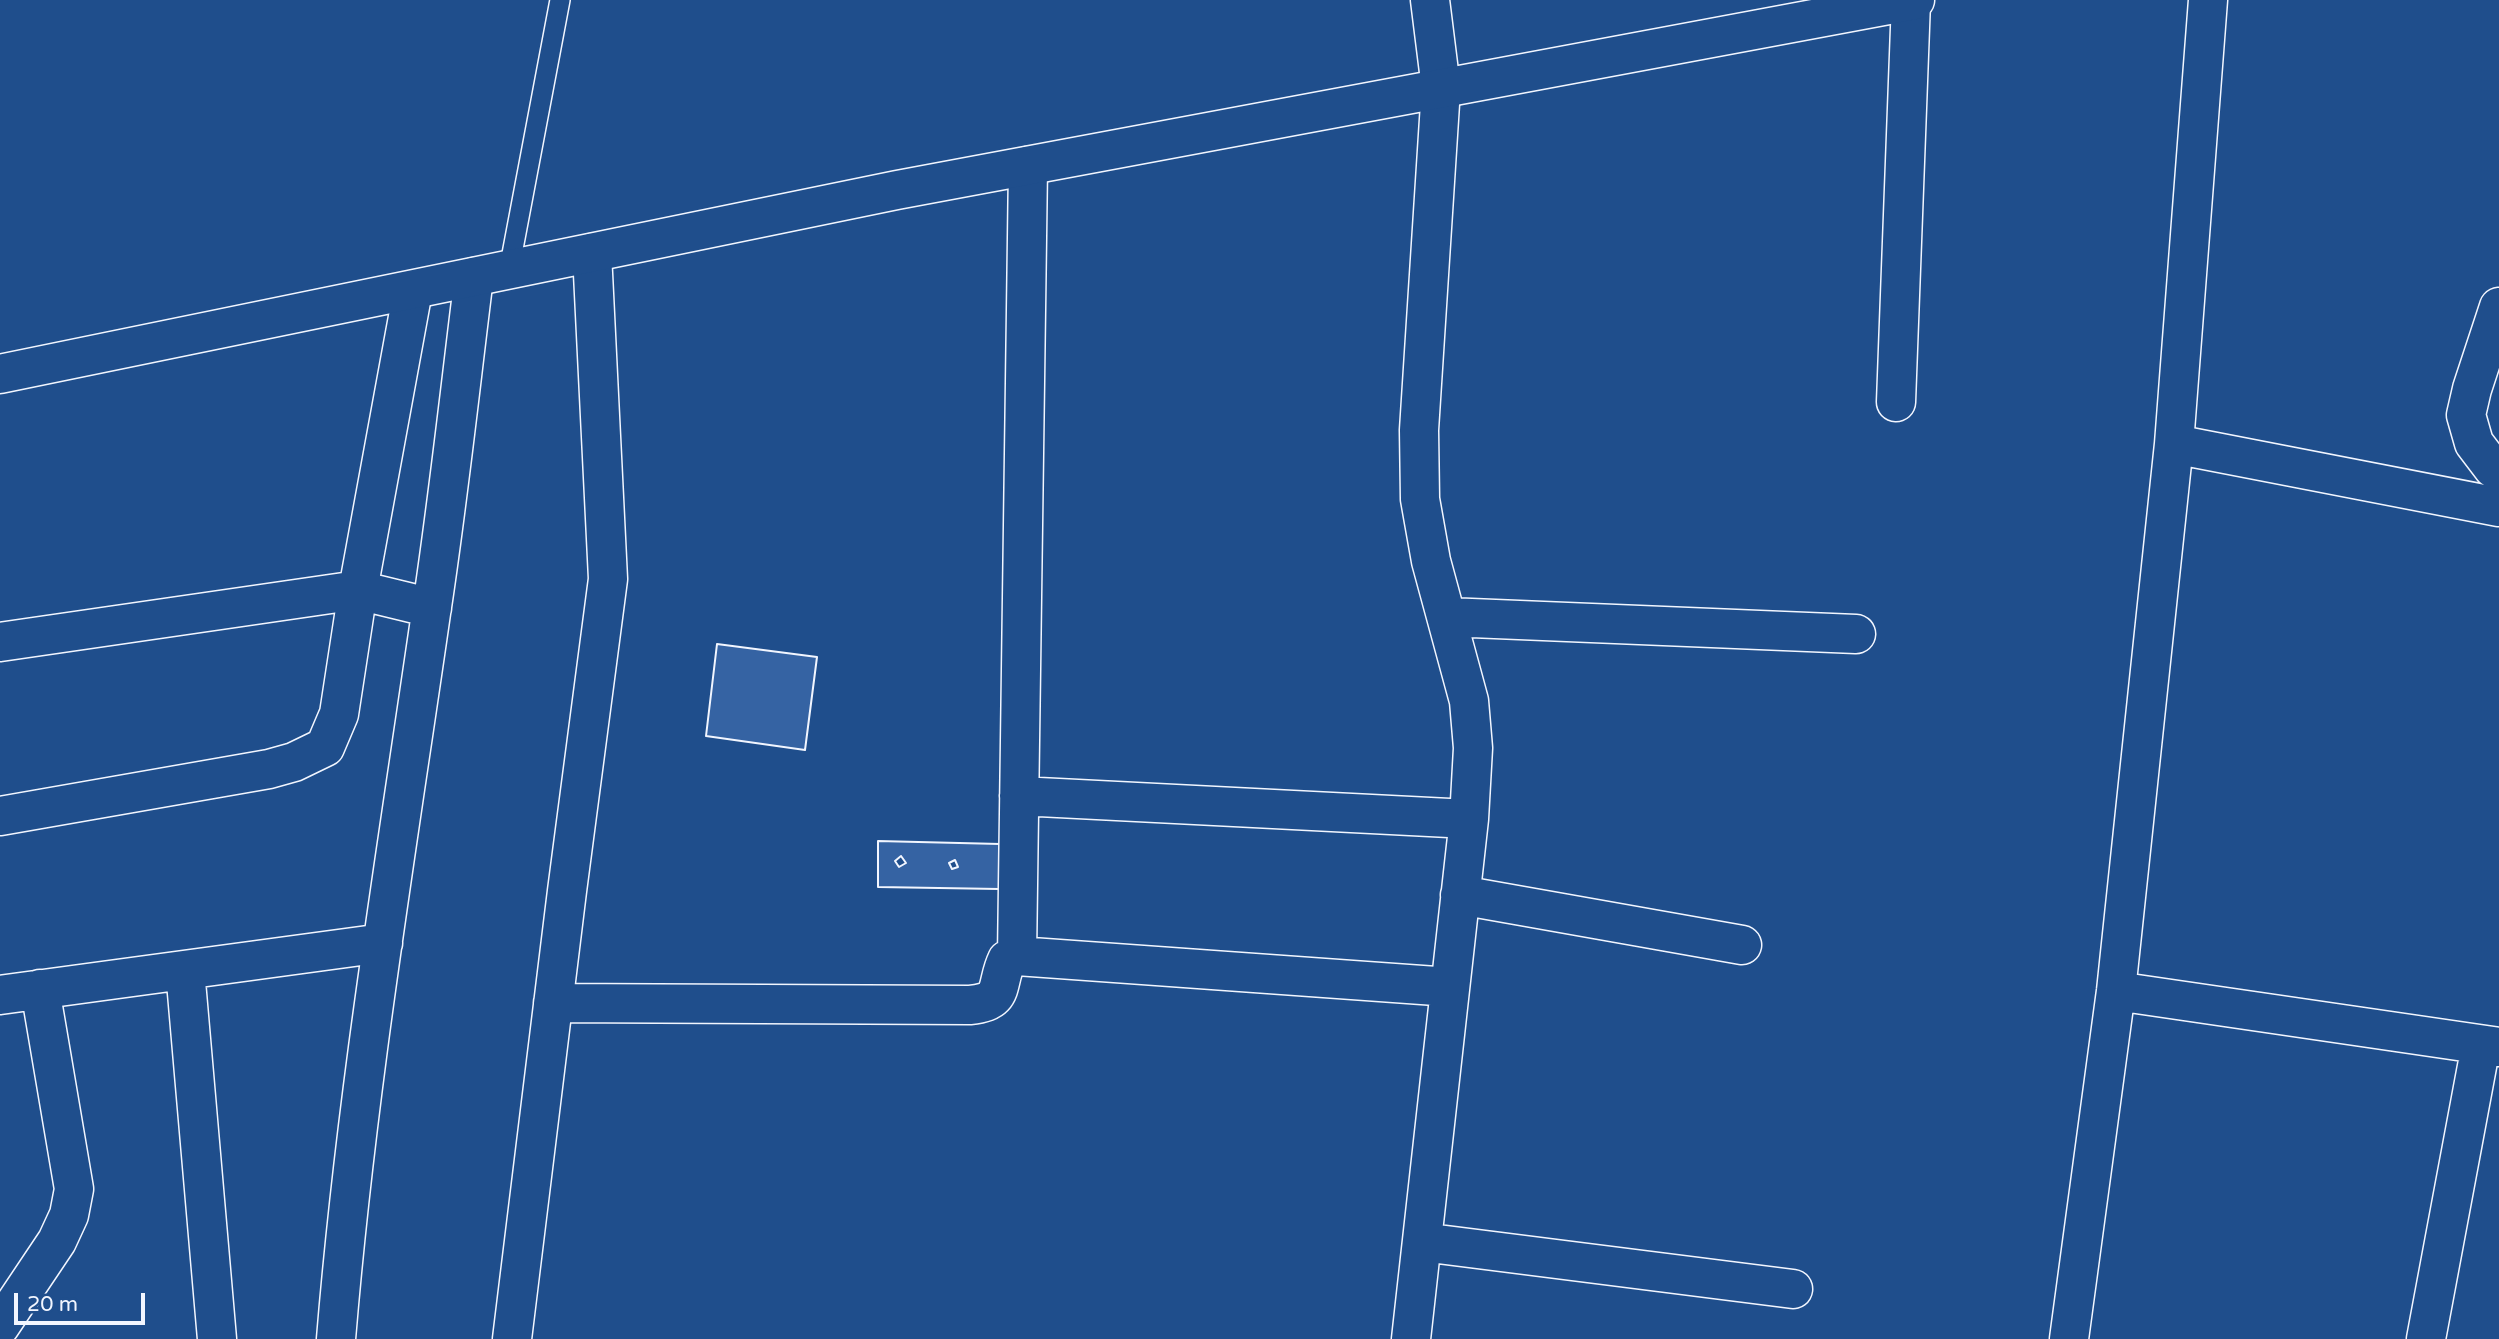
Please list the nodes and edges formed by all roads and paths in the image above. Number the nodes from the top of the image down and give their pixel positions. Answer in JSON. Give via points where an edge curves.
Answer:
{"nodes":[{"id":1,"x":560,"y":0,"type":"edge"},
{"id":2,"x":1430,"y":0,"type":"edge"},
{"id":3,"x":1913,"y":0,"type":"edge"},
{"id":4,"x":2208,"y":0,"type":"edge"},
{"id":5,"x":1441,"y":89,"type":"junction"},
{"id":6,"x":1028,"y":166,"type":"junction"},
{"id":7,"x":592,"y":253,"type":"junction"},
{"id":8,"x":492,"y":273,"type":"junction"},
{"id":9,"x":413,"y":290,"type":"junction"},
{"id":10,"x":2499,"y":307,"type":"edge"},
{"id":11,"x":0,"y":374,"type":"edge"},
{"id":12,"x":1896,"y":402,"type":"dead end"},
{"id":13,"x":2174,"y":444,"type":"junction"},
{"id":14,"x":2499,"y":470,"type":"edge"},
{"id":15,"x":2499,"y":507,"type":"edge"},
{"id":16,"x":358,"y":590,"type":"junction"},
{"id":17,"x":432,"y":608,"type":"junction"},
{"id":18,"x":1447,"y":617,"type":"junction"},
{"id":19,"x":1856,"y":634,"type":"dead end"},
{"id":20,"x":0,"y":642,"type":"edge"},
{"id":21,"x":1020,"y":796,"type":"junction"},
{"id":22,"x":0,"y":816,"type":"edge"},
{"id":23,"x":1469,"y":819,"type":"junction"},
{"id":24,"x":1460,"y":895,"type":"junction"},
{"id":25,"x":383,"y":943,"type":"junction"},
{"id":26,"x":1742,"y":945,"type":"dead end"},
{"id":27,"x":1017,"y":956,"type":"junction"},
{"id":28,"x":185,"y":970,"type":"junction"},
{"id":29,"x":1450,"y":987,"type":"junction"},
{"id":30,"x":40,"y":989,"type":"junction"},
{"id":31,"x":2116,"y":991,"type":"junction"},
{"id":32,"x":0,"y":995,"type":"edge"},
{"id":33,"x":553,"y":1003,"type":"junction"},
{"id":34,"x":2490,"y":1046,"type":"edge"},
{"id":35,"x":1422,"y":1242,"type":"junction"},
{"id":36,"x":1793,"y":1289,"type":"dead end"},
{"id":37,"x":0,"y":1326,"type":"edge"},
{"id":38,"x":217,"y":1339,"type":"edge"},
{"id":39,"x":336,"y":1339,"type":"edge"},
{"id":40,"x":512,"y":1339,"type":"edge"},
{"id":41,"x":1411,"y":1339,"type":"edge"},
{"id":42,"x":2069,"y":1339,"type":"edge"},
{"id":43,"x":2426,"y":1339,"type":"edge"}],
"edges":[{"from":1,"to":8,"type":"lane"},
{"from":2,"to":5,"type":"street"},
{"from":3,"to":5,"type":"street"},
{"from":3,"to":12,"type":"street"},
{"from":4,"to":13,"type":"street"},
{"from":5,"to":6,"type":"street"},
{"from":5,"to":18,"type":"street","via":[[1419,430],[1420,499]]},
{"from":6,"to":7,"type":"street"},
{"from":6,"to":21,"type":"street"},
{"from":7,"to":8,"type":"street"},
{"from":7,"to":33,"type":"street","via":[[608,579]]},
{"from":8,"to":9,"type":"street"},
{"from":8,"to":17,"type":"street"},
{"from":9,"to":11,"type":"street"},
{"from":9,"to":16,"type":"street"},
{"from":10,"to":14,"type":"street","via":[[2466,415],[2474,443]]},
{"from":13,"to":15,"type":"street"},
{"from":13,"to":31,"type":"street"},
{"from":16,"to":17,"type":"street"},
{"from":16,"to":20,"type":"street"},
{"from":16,"to":22,"type":"street","via":[[339,714],[325,747],[269,769]]},
{"from":17,"to":25,"type":"street"},
{"from":18,"to":19,"type":"street"},
{"from":18,"to":23,"type":"street","via":[[1469,701],[1473,748]]},
{"from":21,"to":23,"type":"street"},
{"from":21,"to":27,"type":"street"},
{"from":23,"to":24,"type":"street"},
{"from":24,"to":26,"type":"street"},
{"from":24,"to":29,"type":"street"},
{"from":25,"to":28,"type":"street"},
{"from":25,"to":39,"type":"street","via":[[348,1197]]},
{"from":27,"to":29,"type":"street"},
{"from":27,"to":33,"type":"street","via":[[1007,960],[994,998],[978,1005]]},
{"from":28,"to":30,"type":"street"},
{"from":28,"to":38,"type":"street"},
{"from":29,"to":35,"type":"street"},
{"from":30,"to":32,"type":"street"},
{"from":30,"to":37,"type":"street","via":[[74,1189],[57,1241]]},
{"from":31,"to":34,"type":"street"},
{"from":31,"to":42,"type":"street"},
{"from":33,"to":40,"type":"street"},
{"from":34,"to":43,"type":"street"},
{"from":35,"to":36,"type":"street"},
{"from":35,"to":41,"type":"street"}]}
